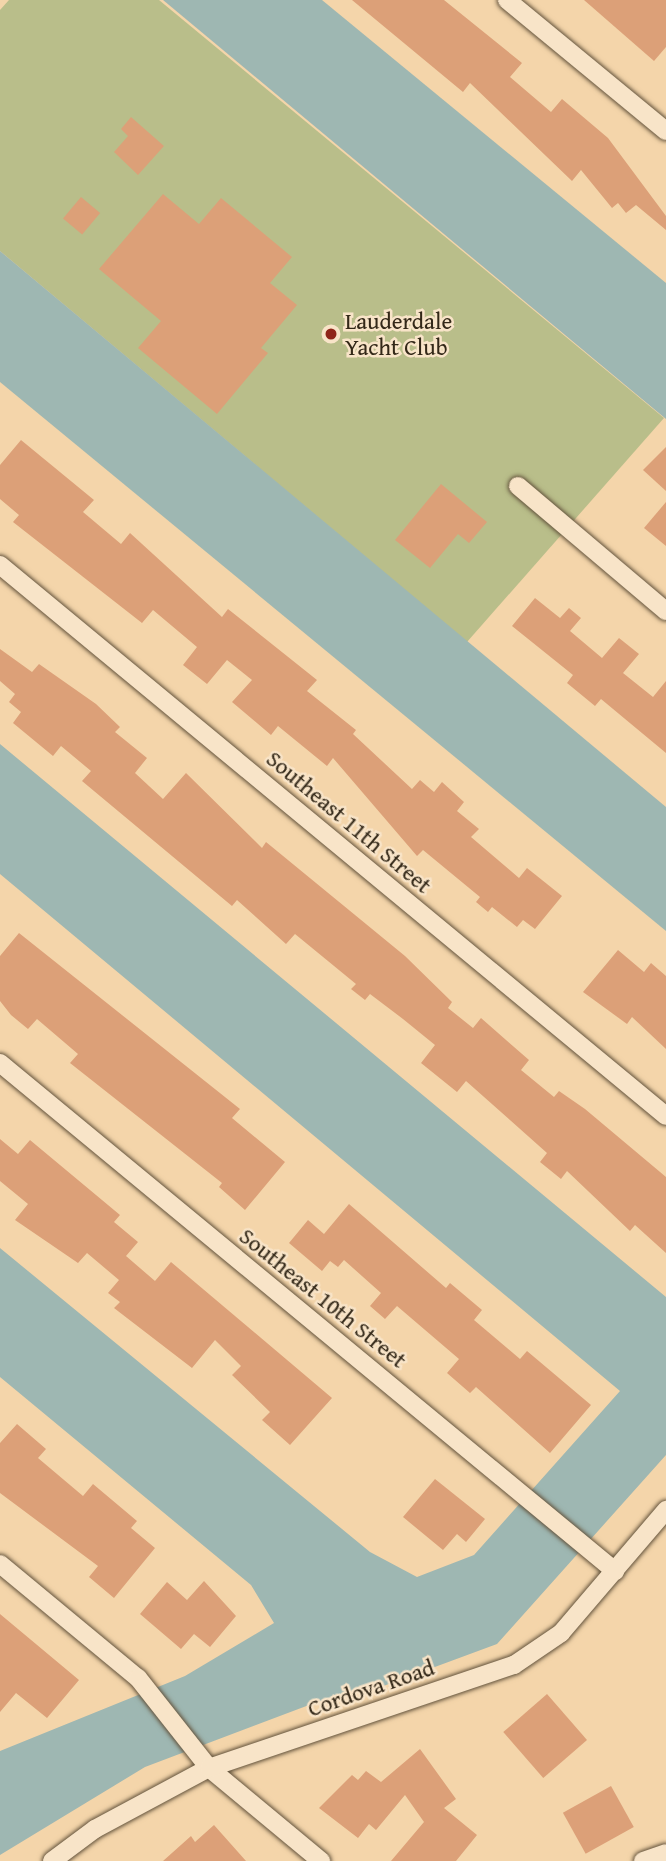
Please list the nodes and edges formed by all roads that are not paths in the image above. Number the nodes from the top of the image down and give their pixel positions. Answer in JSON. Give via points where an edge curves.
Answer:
{"nodes":[{"id":1,"x":507,"y":0,"type":"edge"},
{"id":2,"x":666,"y":131,"type":"edge"},
{"id":3,"x":518,"y":486,"type":"dead end"},
{"id":4,"x":0,"y":565,"type":"edge"},
{"id":5,"x":666,"y":611,"type":"edge"},
{"id":6,"x":0,"y":1063,"type":"edge"},
{"id":7,"x":666,"y":1116,"type":"edge"},
{"id":8,"x":666,"y":1510,"type":"edge"},
{"id":9,"x":0,"y":1564,"type":"edge"},
{"id":10,"x":615,"y":1571,"type":"junction"},
{"id":11,"x":209,"y":1768,"type":"junction"},
{"id":12,"x":666,"y":1853,"type":"edge"},
{"id":13,"x":52,"y":1861,"type":"edge"},
{"id":14,"x":321,"y":1861,"type":"edge"},
{"id":15,"x":643,"y":1861,"type":"edge"}],
"edges":[{"from":1,"to":2,"type":"street"},
{"from":3,"to":5,"type":"street"},
{"from":4,"to":7,"type":"street","name":"Southeast 11th Street"},
{"from":6,"to":10,"type":"street","name":"Southeast 10th Street"},
{"from":8,"to":10,"type":"street","name":"Cordova Road"},
{"from":9,"to":11,"type":"street","via":[[138,1678]]},
{"from":10,"to":11,"type":"street","name":"Cordova Road","via":[[561,1633],[514,1665]]},
{"from":11,"to":13,"type":"street","name":"Cordova Road","via":[[95,1829]]},
{"from":11,"to":14,"type":"street"},
{"from":12,"to":15,"type":"street"}]}
